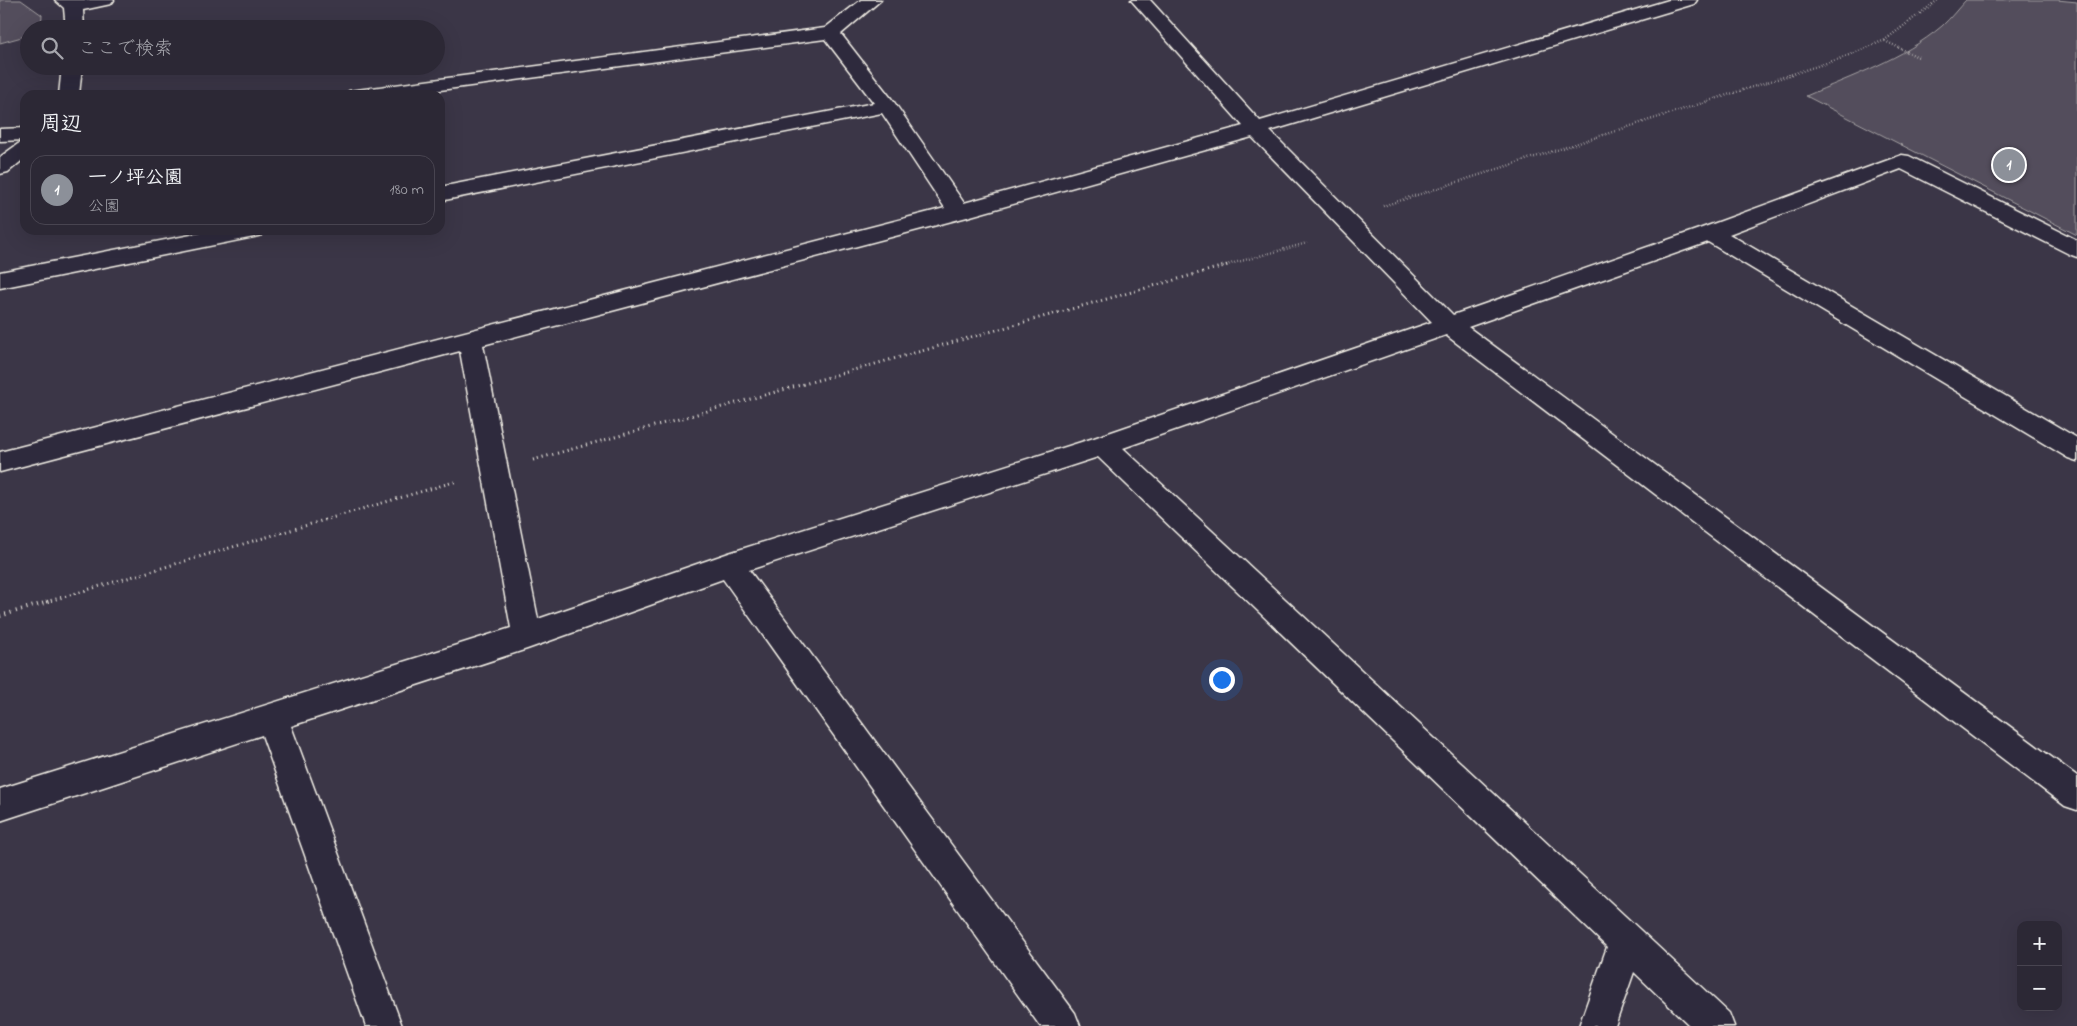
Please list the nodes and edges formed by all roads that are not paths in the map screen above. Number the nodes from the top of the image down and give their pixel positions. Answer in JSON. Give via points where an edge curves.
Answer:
{"nodes":[{"id":1,"x":104,"y":0,"type":"edge"},
{"id":2,"x":872,"y":0,"type":"edge"},
{"id":3,"x":1140,"y":0,"type":"edge"},
{"id":4,"x":1688,"y":0,"type":"edge"},
{"id":5,"x":68,"y":3,"type":"edge"},
{"id":6,"x":1651,"y":4,"type":"edge"},
{"id":7,"x":73,"y":20,"type":"edge"},
{"id":8,"x":830,"y":33,"type":"junction"},
{"id":9,"x":71,"y":75,"type":"edge"},
{"id":10,"x":69,"y":90,"type":"edge"},
{"id":11,"x":394,"y":90,"type":"edge"},
{"id":12,"x":887,"y":106,"type":"junction"},
{"id":13,"x":1256,"y":129,"type":"junction"},
{"id":14,"x":20,"y":134,"type":"edge"},
{"id":15,"x":0,"y":135,"type":"edge"},
{"id":16,"x":20,"y":152,"type":"edge"},
{"id":17,"x":0,"y":167,"type":"edge"},
{"id":18,"x":445,"y":193,"type":"edge"},
{"id":19,"x":959,"y":212,"type":"junction"},
{"id":20,"x":1710,"y":233,"type":"junction"},
{"id":21,"x":229,"y":235,"type":"edge"},
{"id":22,"x":2077,"y":249,"type":"edge"},
{"id":23,"x":0,"y":280,"type":"edge"},
{"id":24,"x":1449,"y":325,"type":"junction"},
{"id":25,"x":470,"y":340,"type":"junction"},
{"id":26,"x":1103,"y":445,"type":"junction"},
{"id":27,"x":2077,"y":451,"type":"edge"},
{"id":28,"x":0,"y":462,"type":"edge"},
{"id":29,"x":729,"y":565,"type":"junction"},
{"id":30,"x":527,"y":636,"type":"junction"},
{"id":31,"x":272,"y":718,"type":"junction"},
{"id":32,"x":2077,"y":795,"type":"edge"},
{"id":33,"x":0,"y":805,"type":"edge"},
{"id":34,"x":1627,"y":941,"type":"junction"},
{"id":35,"x":384,"y":1026,"type":"edge"},
{"id":36,"x":1062,"y":1026,"type":"edge"},
{"id":37,"x":1597,"y":1026,"type":"edge"},
{"id":38,"x":1716,"y":1026,"type":"edge"}],
"edges":[{"from":1,"to":5,"type":"street"},
{"from":2,"to":8,"type":"street"},
{"from":3,"to":13,"type":"street"},
{"from":4,"to":6,"type":"street"},
{"from":5,"to":7,"type":"street"},
{"from":6,"to":13,"type":"street"},
{"from":8,"to":11,"type":"street"},
{"from":8,"to":12,"type":"street"},
{"from":9,"to":10,"type":"street"},
{"from":12,"to":18,"type":"street"},
{"from":12,"to":19,"type":"street"},
{"from":13,"to":19,"type":"street"},
{"from":13,"to":24,"type":"street"},
{"from":14,"to":15,"type":"street"},
{"from":16,"to":17,"type":"street"},
{"from":19,"to":25,"type":"street"},
{"from":20,"to":22,"type":"street","via":[[1902,161]]},
{"from":20,"to":24,"type":"street"},
{"from":20,"to":27,"type":"street"},
{"from":21,"to":23,"type":"street"},
{"from":24,"to":26,"type":"street"},
{"from":24,"to":32,"type":"street"},
{"from":25,"to":28,"type":"street"},
{"from":25,"to":30,"type":"street"},
{"from":26,"to":29,"type":"street"},
{"from":26,"to":34,"type":"street"},
{"from":29,"to":30,"type":"street"},
{"from":29,"to":36,"type":"street"},
{"from":30,"to":31,"type":"street"},
{"from":31,"to":33,"type":"street"},
{"from":31,"to":35,"type":"street"},
{"from":34,"to":37,"type":"street"},
{"from":34,"to":38,"type":"street"}]}
